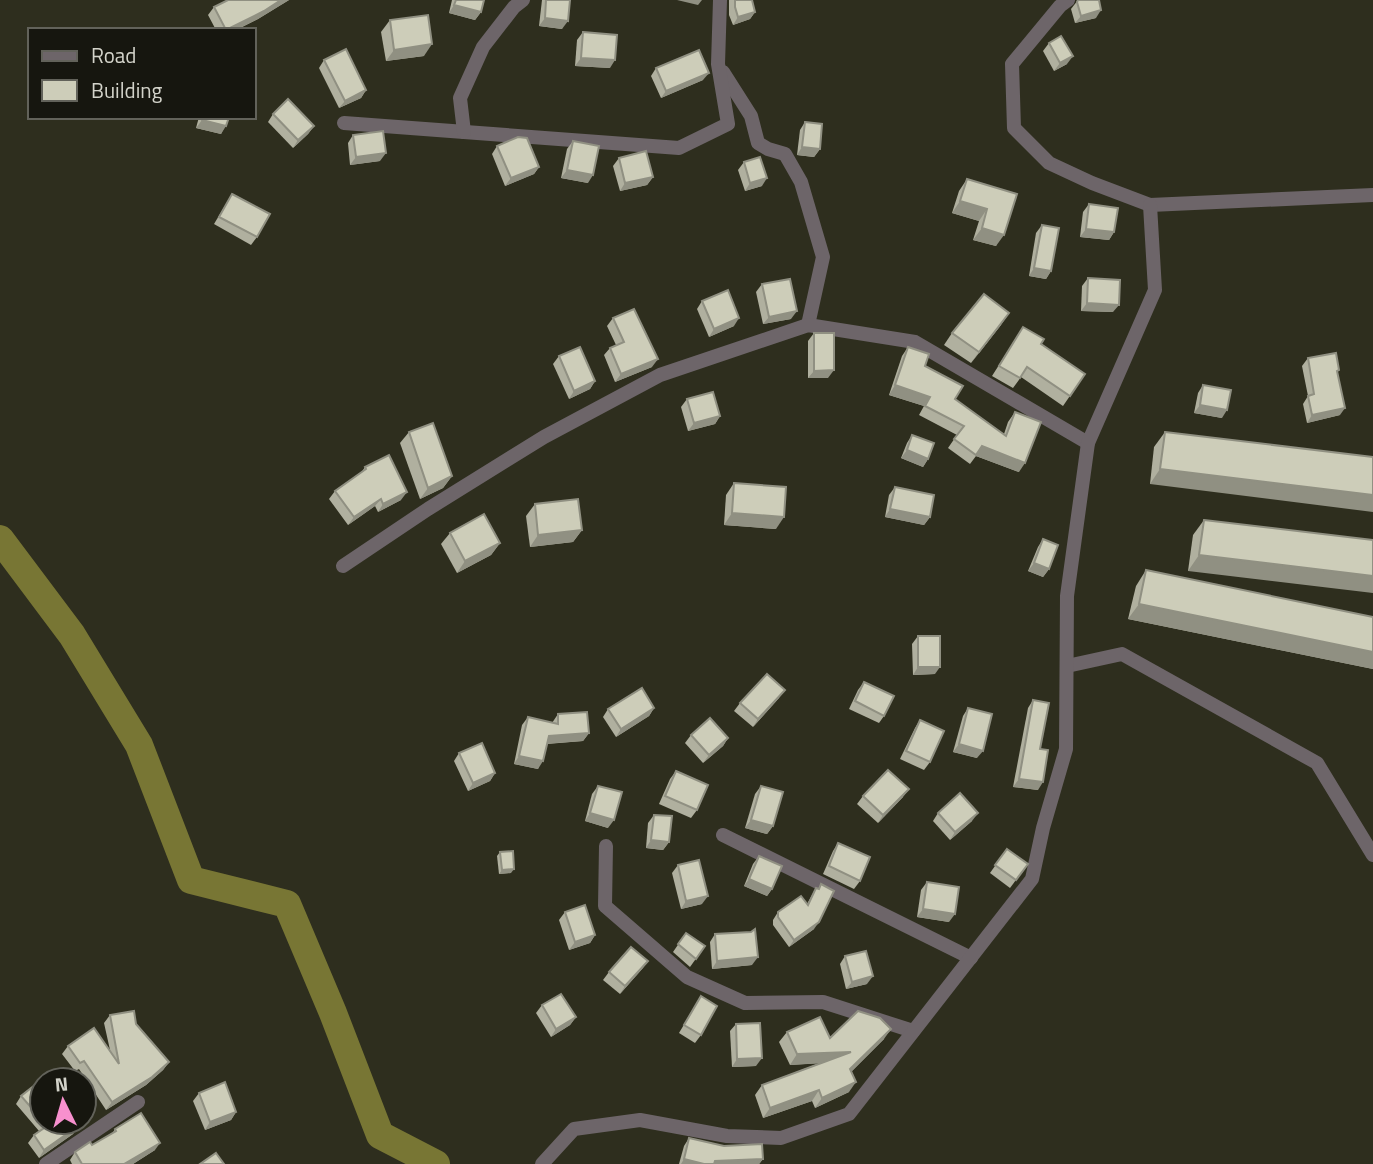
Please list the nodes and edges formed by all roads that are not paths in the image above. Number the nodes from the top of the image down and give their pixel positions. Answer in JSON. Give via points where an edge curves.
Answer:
{"nodes":[{"id":1,"x":523,"y":0,"type":"edge"},
{"id":2,"x":720,"y":0,"type":"edge"},
{"id":3,"x":1068,"y":0,"type":"edge"},
{"id":4,"x":719,"y":64,"type":"junction"},
{"id":5,"x":344,"y":123,"type":"dead end"},
{"id":6,"x":464,"y":132,"type":"junction"},
{"id":7,"x":1373,"y":195,"type":"edge"},
{"id":8,"x":1150,"y":205,"type":"junction"},
{"id":9,"x":808,"y":325,"type":"junction"},
{"id":10,"x":1088,"y":443,"type":"junction"},
{"id":11,"x":343,"y":566,"type":"dead end"},
{"id":12,"x":1067,"y":666,"type":"junction"},
{"id":13,"x":723,"y":835,"type":"dead end"},
{"id":14,"x":606,"y":846,"type":"dead end"},
{"id":15,"x":1373,"y":855,"type":"edge"},
{"id":16,"x":971,"y":958,"type":"junction"},
{"id":17,"x":913,"y":1031,"type":"junction"},
{"id":18,"x":138,"y":1102,"type":"dead end"},
{"id":19,"x":46,"y":1164,"type":"edge"},
{"id":20,"x":542,"y":1164,"type":"edge"}],
"edges":[{"from":1,"to":6,"type":"street","via":[[483,47],[460,98]]},
{"from":2,"to":4,"type":"street"},
{"from":3,"to":8,"type":"street","via":[[1012,64],[1014,128],[1049,163]]},
{"from":4,"to":6,"type":"street","via":[[728,124],[679,148]]},
{"from":4,"to":9,"type":"street","via":[[751,116],[758,142],[785,153],[801,182],[823,257]]},
{"from":5,"to":6,"type":"street"},
{"from":7,"to":8,"type":"street"},
{"from":8,"to":10,"type":"street","via":[[1154,290]]},
{"from":9,"to":10,"type":"street","via":[[915,342]]},
{"from":9,"to":11,"type":"street","via":[[660,376],[544,437]]},
{"from":10,"to":12,"type":"street","via":[[1067,596]]},
{"from":12,"to":15,"type":"street","via":[[1122,654],[1317,763]]},
{"from":12,"to":16,"type":"street","via":[[1066,749],[1032,878]]},
{"from":13,"to":16,"type":"street"},
{"from":14,"to":17,"type":"street","via":[[605,906],[687,977],[745,1003],[823,1002]]},
{"from":16,"to":17,"type":"street"},
{"from":17,"to":20,"type":"street","via":[[849,1114],[781,1138],[727,1136],[640,1120],[575,1129]]},
{"from":18,"to":19,"type":"street"}]}
